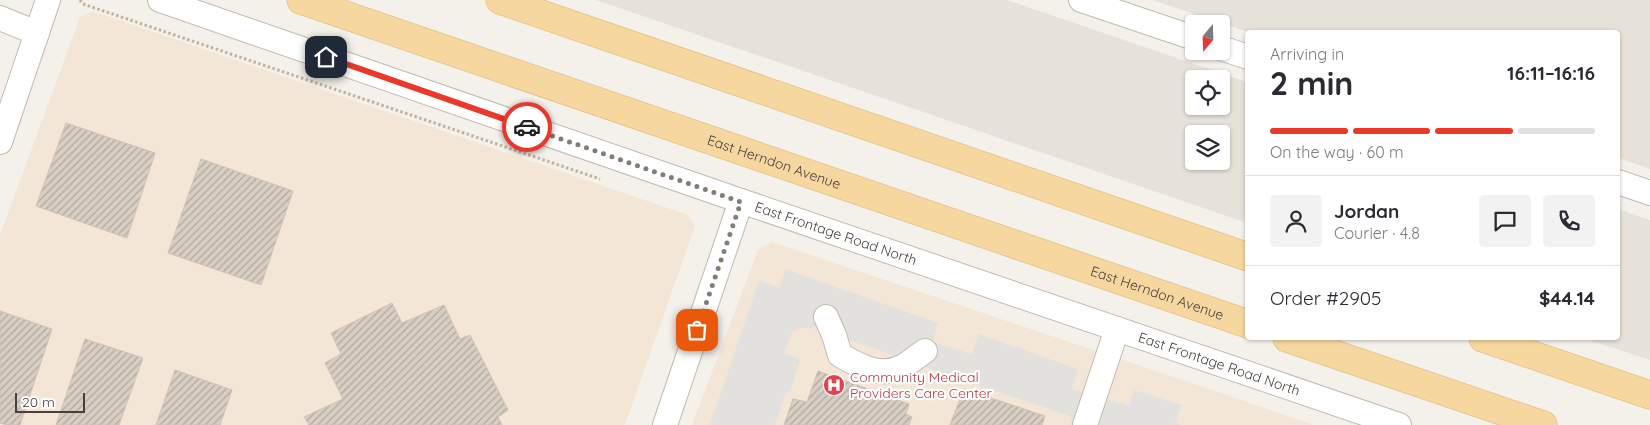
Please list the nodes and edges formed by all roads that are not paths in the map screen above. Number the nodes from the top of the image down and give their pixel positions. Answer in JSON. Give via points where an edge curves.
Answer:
{"nodes":[{"id":1,"x":48,"y":0,"type":"edge"},
{"id":2,"x":160,"y":0,"type":"edge"},
{"id":3,"x":300,"y":0,"type":"edge"},
{"id":4,"x":500,"y":0,"type":"edge"},
{"id":5,"x":1081,"y":0,"type":"edge"},
{"id":6,"x":0,"y":18,"type":"edge"},
{"id":7,"x":37,"y":33,"type":"junction"},
{"id":8,"x":1185,"y":35,"type":"edge"},
{"id":9,"x":1230,"y":51,"type":"edge"},
{"id":10,"x":1245,"y":56,"type":"edge"},
{"id":11,"x":0,"y":142,"type":"edge"},
{"id":12,"x":1620,"y":183,"type":"edge"},
{"id":13,"x":1650,"y":193,"type":"edge"},
{"id":14,"x":741,"y":202,"type":"junction"},
{"id":15,"x":1245,"y":255,"type":"edge"},
{"id":16,"x":826,"y":317,"type":"dead end"},
{"id":17,"x":1245,"y":323,"type":"edge"},
{"id":18,"x":1117,"y":329,"type":"junction"},
{"id":19,"x":1293,"y":340,"type":"edge"},
{"id":20,"x":1489,"y":340,"type":"edge"},
{"id":21,"x":925,"y":351,"type":"dead end"},
{"id":22,"x":1650,"y":395,"type":"edge"},
{"id":23,"x":1385,"y":423,"type":"edge"},
{"id":24,"x":665,"y":425,"type":"edge"},
{"id":25,"x":1085,"y":425,"type":"edge"},
{"id":26,"x":1543,"y":425,"type":"edge"}],
"edges":[{"from":1,"to":7,"type":"street"},
{"from":2,"to":14,"type":"street","name":"East Frontage Road North"},
{"from":3,"to":17,"type":"main road","name":"East Herndon Avenue"},
{"from":4,"to":15,"type":"main road"},
{"from":5,"to":8,"type":"street"},
{"from":6,"to":7,"type":"street"},
{"from":7,"to":11,"type":"street"},
{"from":9,"to":10,"type":"street"},
{"from":12,"to":13,"type":"street"},
{"from":14,"to":18,"type":"street","name":"East Frontage Road North"},
{"from":14,"to":24,"type":"street"},
{"from":16,"to":21,"type":"street","via":[[840,355],[865,368],[890,372]]},
{"from":18,"to":23,"type":"street","name":"East Frontage Road North"},
{"from":18,"to":25,"type":"street"},
{"from":19,"to":26,"type":"main road"},
{"from":20,"to":22,"type":"main road"}]}
